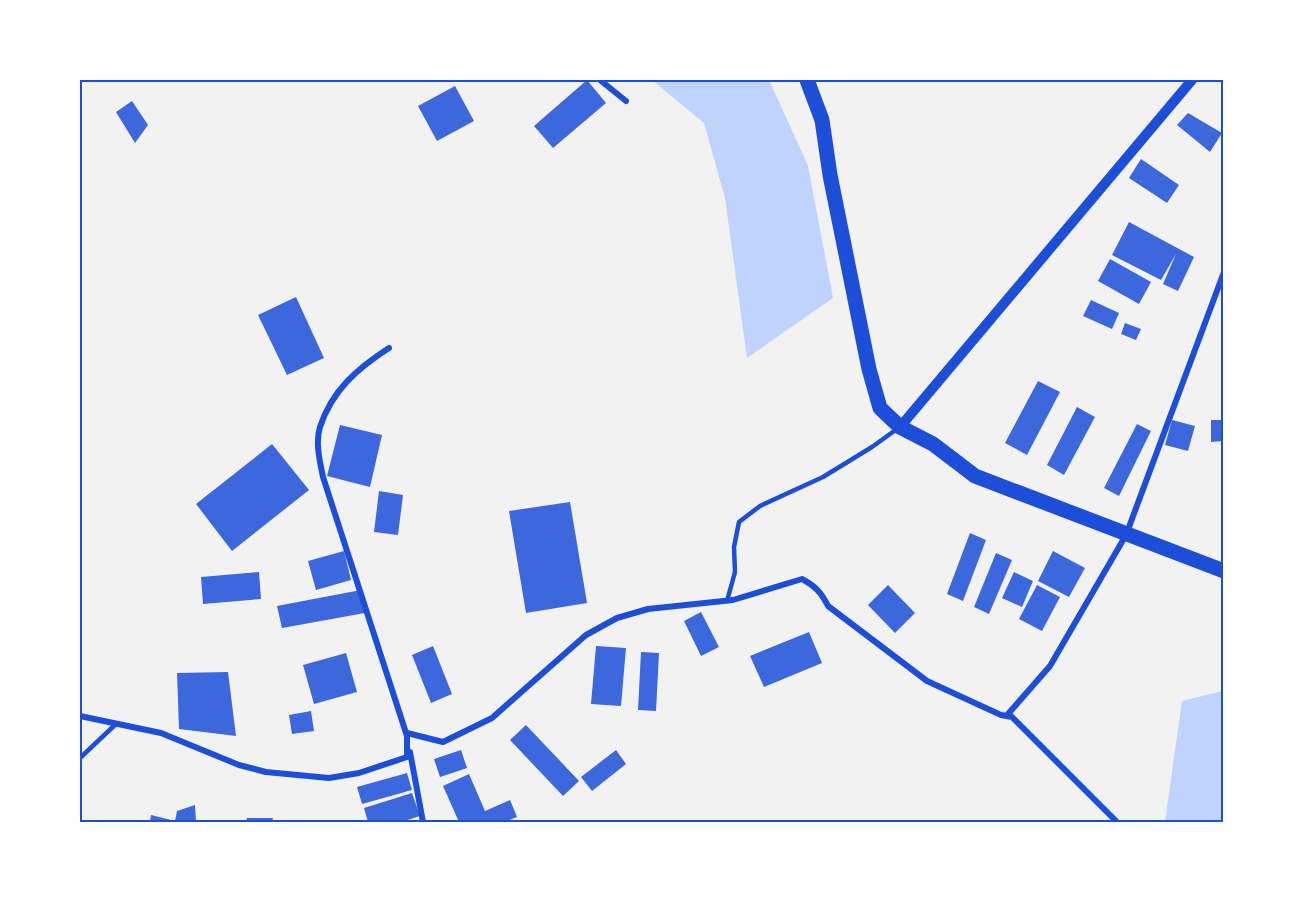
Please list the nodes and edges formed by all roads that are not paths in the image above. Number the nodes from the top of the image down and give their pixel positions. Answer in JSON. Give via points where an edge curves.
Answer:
{"nodes":[{"id":1,"x":600,"y":80,"type":"edge"},
{"id":2,"x":807,"y":80,"type":"edge"},
{"id":3,"x":1192,"y":80,"type":"edge"},
{"id":4,"x":626,"y":101,"type":"dead end"},
{"id":5,"x":1224,"y":272,"type":"edge"},
{"id":6,"x":389,"y":348,"type":"dead end"},
{"id":7,"x":900,"y":427,"type":"junction"},
{"id":8,"x":1126,"y":535,"type":"junction"},
{"id":9,"x":1224,"y":571,"type":"edge"},
{"id":10,"x":727,"y":601,"type":"junction"},
{"id":11,"x":1008,"y":714,"type":"junction"},
{"id":12,"x":80,"y":716,"type":"edge"},
{"id":13,"x":116,"y":724,"type":"junction"},
{"id":14,"x":407,"y":734,"type":"junction"},
{"id":15,"x":80,"y":758,"type":"edge"},
{"id":16,"x":423,"y":822,"type":"edge"},
{"id":17,"x":1117,"y":822,"type":"edge"}],
"edges":[{"from":1,"to":4,"type":"street"},
{"from":2,"to":7,"type":"main road","via":[[822,120],[869,369],[880,408]]},
{"from":3,"to":7,"type":"street"},
{"from":5,"to":8,"type":"street"},
{"from":6,"to":14,"type":"street","via":[[360,367],[334,396],[320,428],[319,455]]},
{"from":7,"to":8,"type":"main road","via":[[933,444],[975,476]]},
{"from":7,"to":10,"type":"lane","via":[[833,471],[760,506],[739,522],[735,572]]},
{"from":8,"to":9,"type":"main road"},
{"from":8,"to":11,"type":"street","via":[[1050,666]]},
{"from":10,"to":11,"type":"street","via":[[802,579],[814,585],[828,606],[927,681],[1012,717]]},
{"from":10,"to":14,"type":"street","via":[[648,609],[617,618],[586,635],[492,718],[443,742]]},
{"from":11,"to":17,"type":"street"},
{"from":12,"to":13,"type":"street"},
{"from":13,"to":14,"type":"street","via":[[161,733],[239,765],[329,778],[407,758]]},
{"from":13,"to":15,"type":"lane"},
{"from":14,"to":16,"type":"street"}]}
